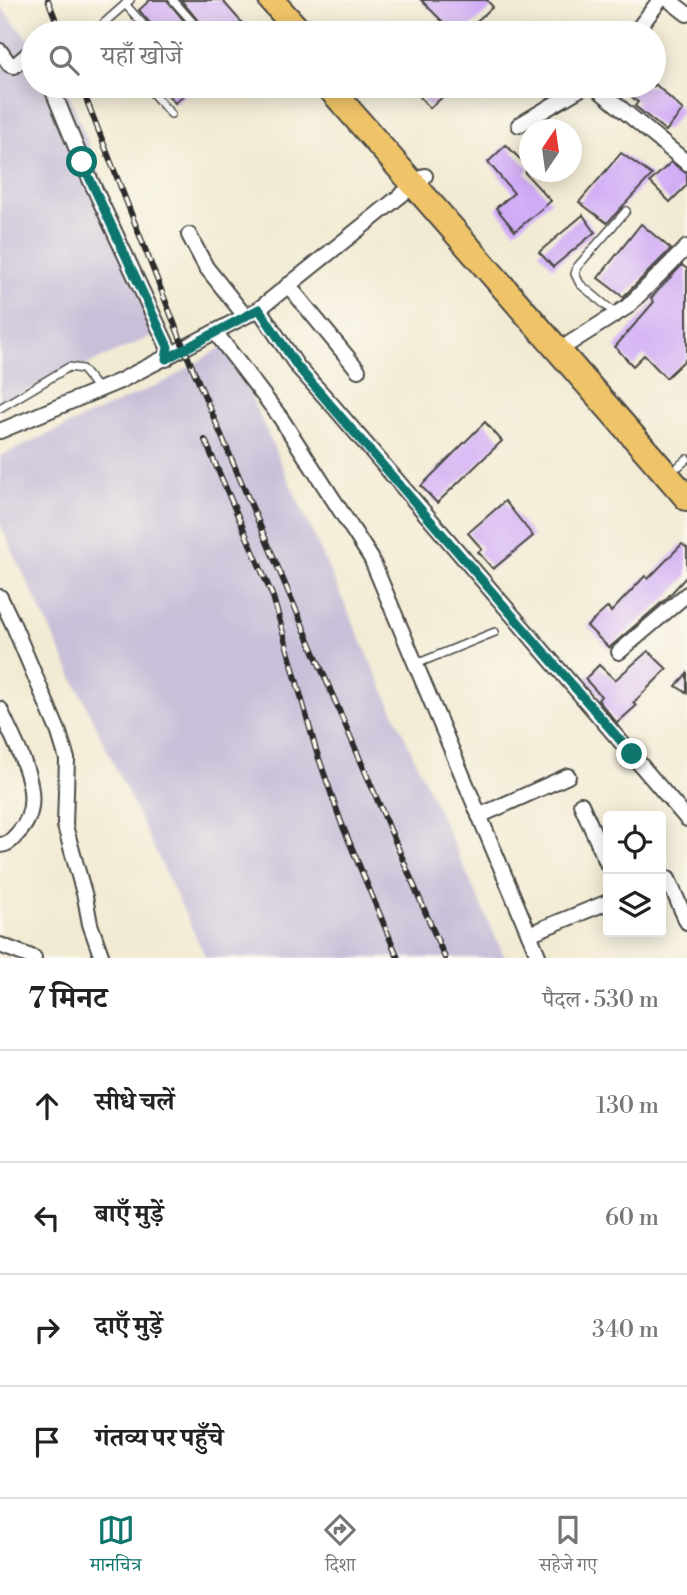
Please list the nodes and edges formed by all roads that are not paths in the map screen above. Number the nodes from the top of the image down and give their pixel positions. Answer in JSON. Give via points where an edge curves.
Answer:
{"nodes":[{"id":1,"x":173,"y":0,"type":"edge"},
{"id":2,"x":254,"y":0,"type":"edge"},
{"id":3,"x":271,"y":0,"type":"edge"},
{"id":4,"x":660,"y":0,"type":"edge"},
{"id":5,"x":669,"y":0,"type":"edge"},
{"id":6,"x":127,"y":2,"type":"edge"},
{"id":7,"x":687,"y":14,"type":"edge"},
{"id":8,"x":106,"y":21,"type":"edge"},
{"id":9,"x":141,"y":21,"type":"edge"},
{"id":10,"x":191,"y":21,"type":"edge"},
{"id":11,"x":272,"y":21,"type":"edge"},
{"id":12,"x":289,"y":21,"type":"edge"},
{"id":13,"x":644,"y":21,"type":"edge"},
{"id":14,"x":0,"y":51,"type":"edge"},
{"id":15,"x":21,"y":60,"type":"edge"},
{"id":16,"x":56,"y":98,"type":"edge"},
{"id":17,"x":157,"y":98,"type":"edge"},
{"id":18,"x":340,"y":98,"type":"edge"},
{"id":19,"x":356,"y":98,"type":"edge"},
{"id":20,"x":565,"y":98,"type":"edge"},
{"id":21,"x":608,"y":98,"type":"edge"},
{"id":22,"x":171,"y":114,"type":"dead end"},
{"id":23,"x":529,"y":119,"type":"edge"},
{"id":24,"x":687,"y":163,"type":"edge"},
{"id":25,"x":419,"y":180,"type":"junction"},
{"id":26,"x":626,"y":211,"type":"dead end"},
{"id":27,"x":189,"y":235,"type":"dead end"},
{"id":28,"x":687,"y":247,"type":"edge"},
{"id":29,"x":288,"y":285,"type":"junction"},
{"id":30,"x":259,"y":309,"type":"junction"},
{"id":31,"x":617,"y":314,"type":"junction"},
{"id":32,"x":245,"y":316,"type":"junction"},
{"id":33,"x":215,"y":332,"type":"junction"},
{"id":34,"x":570,"y":343,"type":"junction"},
{"id":35,"x":166,"y":359,"type":"junction"},
{"id":36,"x":358,"y":370,"type":"dead end"},
{"id":37,"x":100,"y":391,"type":"junction"},
{"id":38,"x":0,"y":408,"type":"edge"},
{"id":39,"x":0,"y":431,"type":"edge"},
{"id":40,"x":684,"y":467,"type":"edge"},
{"id":41,"x":687,"y":498,"type":"edge"},
{"id":42,"x":687,"y":594,"type":"edge"},
{"id":43,"x":0,"y":597,"type":"edge"},
{"id":44,"x":495,"y":632,"type":"dead end"},
{"id":45,"x":619,"y":652,"type":"dead end"},
{"id":46,"x":415,"y":664,"type":"junction"},
{"id":47,"x":0,"y":709,"type":"edge"},
{"id":48,"x":568,"y":776,"type":"dead end"},
{"id":49,"x":581,"y":804,"type":"dead end"},
{"id":50,"x":479,"y":816,"type":"junction"},
{"id":51,"x":687,"y":819,"type":"edge"},
{"id":52,"x":0,"y":845,"type":"edge"},
{"id":53,"x":603,"y":854,"type":"edge"},
{"id":54,"x":666,"y":879,"type":"edge"},
{"id":55,"x":603,"y":904,"type":"edge"},
{"id":56,"x":687,"y":922,"type":"edge"},
{"id":57,"x":529,"y":934,"type":"junction"},
{"id":58,"x":0,"y":945,"type":"edge"},
{"id":59,"x":34,"y":958,"type":"edge"},
{"id":60,"x":102,"y":958,"type":"edge"},
{"id":61,"x":539,"y":958,"type":"edge"}],
"edges":[{"from":1,"to":10,"type":"lane"},
{"from":2,"to":11,"type":"highway"},
{"from":3,"to":12,"type":"highway"},
{"from":4,"to":13,"type":"street"},
{"from":5,"to":7,"type":"street"},
{"from":6,"to":8,"type":"lane"},
{"from":6,"to":9,"type":"lane"},
{"from":14,"to":15,"type":"street","via":[[10,65]]},
{"from":16,"to":35,"type":"street","via":[[168,347]]},
{"from":17,"to":22,"type":"lane"},
{"from":18,"to":25,"type":"highway"},
{"from":19,"to":25,"type":"highway"},
{"from":20,"to":23,"type":"street"},
{"from":21,"to":24,"type":"street"},
{"from":25,"to":29,"type":"street"},
{"from":25,"to":34,"type":"highway"},
{"from":25,"to":41,"type":"highway"},
{"from":26,"to":31,"type":"lane","via":[[575,274],[580,284]]},
{"from":27,"to":32,"type":"street","via":[[206,267]]},
{"from":28,"to":31,"type":"street"},
{"from":29,"to":30,"type":"street"},
{"from":29,"to":36,"type":"street"},
{"from":30,"to":32,"type":"street"},
{"from":30,"to":51,"type":"street","via":[[297,366]]},
{"from":31,"to":34,"type":"street"},
{"from":32,"to":33,"type":"street"},
{"from":33,"to":35,"type":"street"},
{"from":33,"to":46,"type":"street","via":[[362,540]]},
{"from":34,"to":40,"type":"highway"},
{"from":35,"to":37,"type":"street"},
{"from":37,"to":38,"type":"lane","via":[[82,369],[74,367]]},
{"from":37,"to":39,"type":"street"},
{"from":42,"to":45,"type":"street"},
{"from":43,"to":60,"type":"street","via":[[67,759],[65,826]]},
{"from":44,"to":46,"type":"lane"},
{"from":46,"to":50,"type":"street"},
{"from":47,"to":52,"type":"street","via":[[28,777],[33,803],[27,824],[9,843]]},
{"from":48,"to":50,"type":"street"},
{"from":49,"to":53,"type":"street"},
{"from":50,"to":57,"type":"street"},
{"from":54,"to":56,"type":"street"},
{"from":55,"to":57,"type":"street"},
{"from":57,"to":61,"type":"street"},
{"from":58,"to":59,"type":"street"}]}
